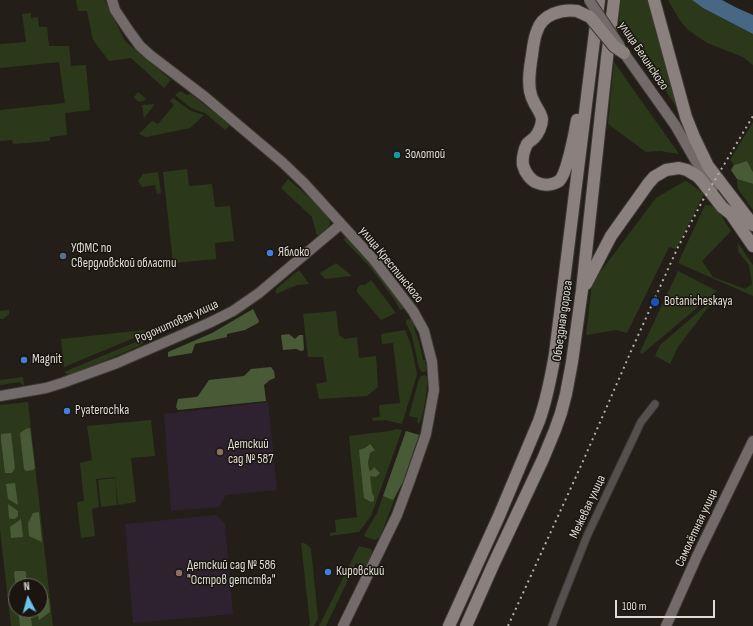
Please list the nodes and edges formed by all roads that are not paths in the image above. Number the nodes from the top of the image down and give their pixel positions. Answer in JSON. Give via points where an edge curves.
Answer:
{"nodes":[{"id":1,"x":112,"y":0,"type":"edge"},
{"id":2,"x":589,"y":0,"type":"edge"},
{"id":3,"x":599,"y":0,"type":"edge"},
{"id":4,"x":614,"y":0,"type":"edge"},
{"id":5,"x":654,"y":0,"type":"edge"},
{"id":6,"x":624,"y":52,"type":"junction"},
{"id":7,"x":593,"y":55,"type":"junction"},
{"id":8,"x":674,"y":124,"type":"junction"},
{"id":9,"x":708,"y":166,"type":"junction"},
{"id":10,"x":731,"y":214,"type":"junction"},
{"id":11,"x":341,"y":224,"type":"junction"},
{"id":12,"x":753,"y":225,"type":"edge"},
{"id":13,"x":753,"y":246,"type":"edge"},
{"id":14,"x":582,"y":290,"type":"junction"},
{"id":15,"x":0,"y":396,"type":"edge"},
{"id":16,"x":655,"y":404,"type":"dead end"},
{"id":17,"x":753,"y":441,"type":"edge"},
{"id":18,"x":344,"y":626,"type":"edge"},
{"id":19,"x":449,"y":626,"type":"edge"},
{"id":20,"x":466,"y":626,"type":"edge"},
{"id":21,"x":552,"y":626,"type":"edge"},
{"id":22,"x":666,"y":626,"type":"edge"}],
"edges":[{"from":1,"to":11,"type":"street","name":"улица Крестинского","via":[[115,10],[140,46],[282,162]]},
{"from":2,"to":6,"type":"street","name":"улица Белинского","bridge":true},
{"from":3,"to":7,"type":"main road","name":"Объездная дорога"},
{"from":4,"to":14,"type":"main road","name":"Объездная дорога"},
{"from":5,"to":9,"type":"main road","via":[[686,117]]},
{"from":6,"to":7,"type":"main road","bridge":true,"via":[[614,46],[590,17],[577,11],[565,10],[555,13],[540,25],[531,59],[529,84],[533,101],[542,120],[535,138],[527,143],[523,157],[527,174],[538,183],[553,184],[564,176]]},
{"from":6,"to":8,"type":"street","name":"улица Белинского"},
{"from":7,"to":19,"type":"main road","name":"Объездная дорога","via":[[555,354],[545,406]]},
{"from":8,"to":9,"type":"street","name":"улица Белинского"},
{"from":8,"to":10,"type":"street","name":"улица Белинского"},
{"from":9,"to":12,"type":"main road"},
{"from":10,"to":13,"type":"main road"},
{"from":10,"to":14,"type":"main road","via":[[722,207],[697,176],[687,170],[672,168],[660,173],[648,184],[612,236]]},
{"from":11,"to":15,"type":"street","name":"Родонитовая улица","via":[[259,293],[233,311],[117,363],[49,388]]},
{"from":11,"to":18,"type":"street","name":"улица Крестинского","via":[[374,260],[413,311],[424,332],[432,362],[434,390],[426,434],[397,515]]},
{"from":14,"to":20,"type":"main road","name":"Объездная дорога","via":[[572,362],[561,413],[543,459]]},
{"from":16,"to":21,"type":"street","name":"Межевая улица","via":[[641,422],[587,536]]},
{"from":17,"to":22,"type":"street","name":"Самолётная улица"}]}
